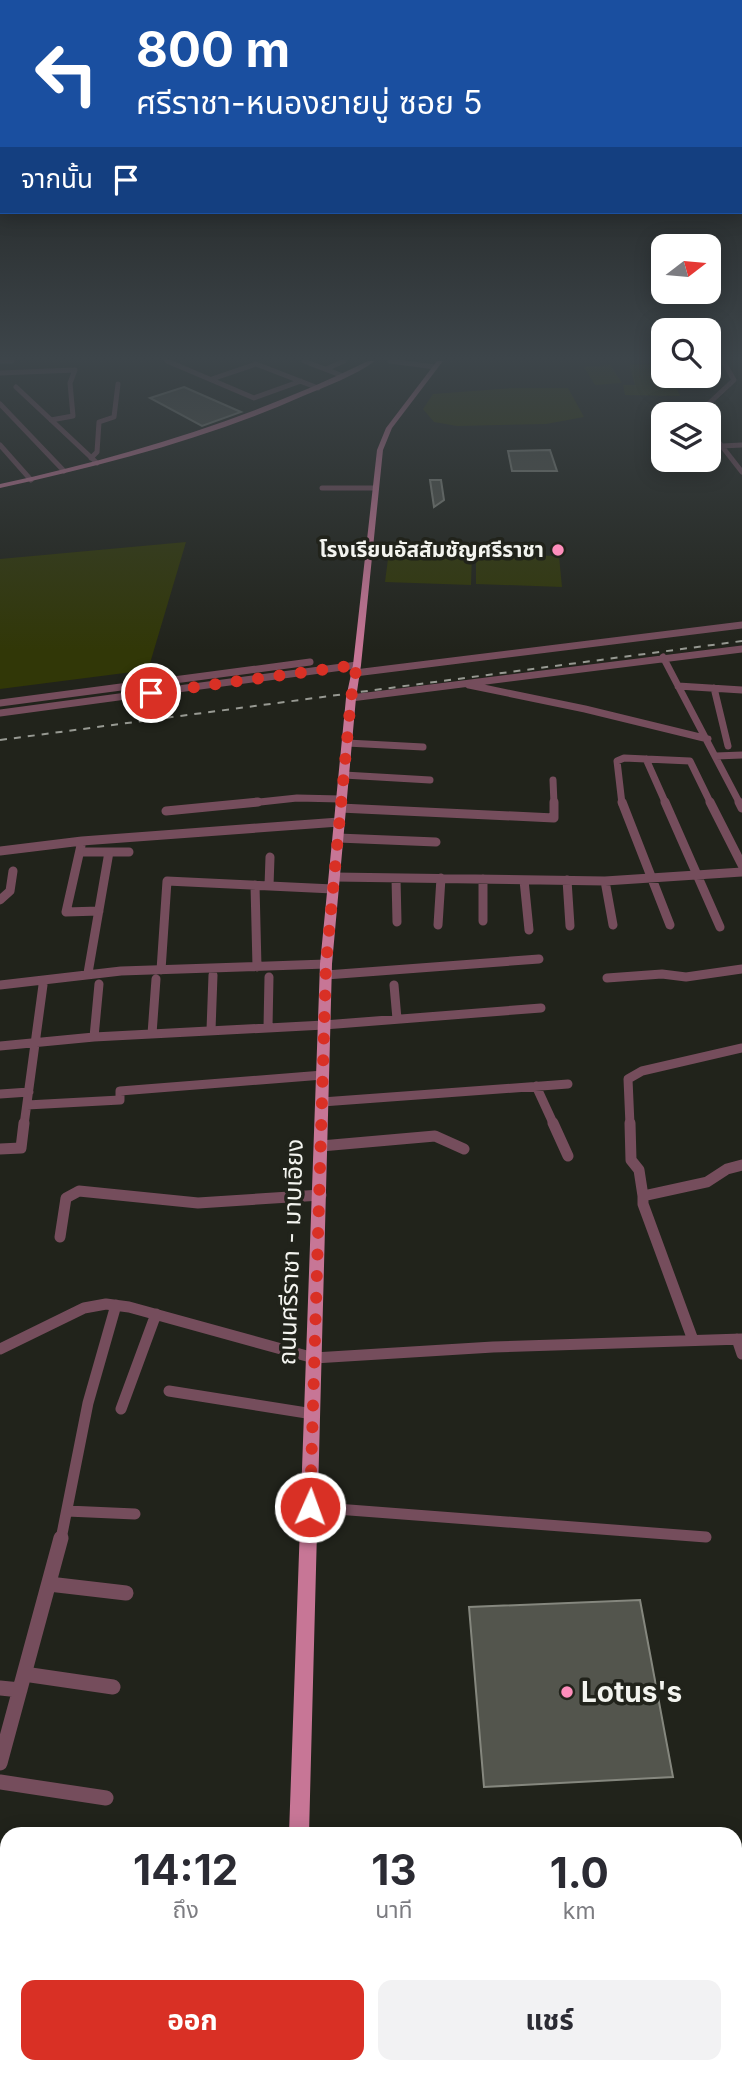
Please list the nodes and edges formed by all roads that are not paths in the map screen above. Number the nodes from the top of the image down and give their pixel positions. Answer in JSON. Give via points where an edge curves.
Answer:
{"nodes":[{"id":1,"x":11,"y":458,"type":"edge"},
{"id":2,"x":51,"y":458,"type":"edge"},
{"id":3,"x":92,"y":458,"type":"edge"},
{"id":4,"x":103,"y":458,"type":"edge"},
{"id":5,"x":379,"y":458,"type":"edge"},
{"id":6,"x":731,"y":458,"type":"edge"},
{"id":7,"x":94,"y":460,"type":"junction"},
{"id":8,"x":64,"y":471,"type":"junction"},
{"id":9,"x":742,"y":472,"type":"edge"},
{"id":10,"x":31,"y":480,"type":"junction"},
{"id":11,"x":0,"y":486,"type":"edge"},
{"id":12,"x":322,"y":488,"type":"dead end"},
{"id":13,"x":375,"y":488,"type":"junction"},
{"id":14,"x":742,"y":625,"type":"edge"},
{"id":15,"x":742,"y":649,"type":"edge"},
{"id":16,"x":663,"y":657,"type":"junction"},
{"id":17,"x":310,"y":662,"type":"dead end"},
{"id":18,"x":356,"y":669,"type":"junction"},
{"id":19,"x":201,"y":681,"type":"junction"},
{"id":20,"x":461,"y":683,"type":"junction"},
{"id":21,"x":680,"y":688,"type":"junction"},
{"id":22,"x":714,"y":690,"type":"junction"},
{"id":23,"x":742,"y":691,"type":"edge"},
{"id":24,"x":351,"y":698,"type":"junction"},
{"id":25,"x":0,"y":703,"type":"edge"},
{"id":26,"x":0,"y":713,"type":"edge"},
{"id":27,"x":708,"y":739,"type":"junction"},
{"id":28,"x":347,"y":743,"type":"junction"},
{"id":29,"x":728,"y":746,"type":"dead end"},
{"id":30,"x":423,"y":747,"type":"dead end"},
{"id":31,"x":742,"y":755,"type":"edge"},
{"id":32,"x":716,"y":756,"type":"junction"},
{"id":33,"x":646,"y":759,"type":"junction"},
{"id":34,"x":344,"y":775,"type":"junction"},
{"id":35,"x":430,"y":780,"type":"dead end"},
{"id":36,"x":553,"y":780,"type":"dead end"},
{"id":37,"x":738,"y":792,"type":"edge"},
{"id":38,"x":742,"y":808,"type":"edge"},
{"id":39,"x":340,"y":810,"type":"junction"},
{"id":40,"x":166,"y":811,"type":"dead end"},
{"id":41,"x":338,"y":838,"type":"junction"},
{"id":42,"x":82,"y":841,"type":"junction"},
{"id":43,"x":436,"y":842,"type":"dead end"},
{"id":44,"x":0,"y":851,"type":"edge"},
{"id":45,"x":80,"y":852,"type":"junction"},
{"id":46,"x":109,"y":852,"type":"junction"},
{"id":47,"x":129,"y":852,"type":"dead end"},
{"id":48,"x":270,"y":857,"type":"dead end"},
{"id":49,"x":742,"y":865,"type":"edge"},
{"id":50,"x":13,"y":871,"type":"dead end"},
{"id":51,"x":742,"y":872,"type":"edge"},
{"id":52,"x":698,"y":875,"type":"junction"},
{"id":53,"x":396,"y":878,"type":"junction"},
{"id":54,"x":441,"y":878,"type":"junction"},
{"id":55,"x":652,"y":878,"type":"junction"},
{"id":56,"x":483,"y":879,"type":"junction"},
{"id":57,"x":524,"y":880,"type":"junction"},
{"id":58,"x":567,"y":880,"type":"junction"},
{"id":59,"x":605,"y":881,"type":"junction"},
{"id":60,"x":333,"y":883,"type":"junction"},
{"id":61,"x":255,"y":885,"type":"junction"},
{"id":62,"x":269,"y":886,"type":"junction"},
{"id":63,"x":0,"y":900,"type":"edge"},
{"id":64,"x":99,"y":911,"type":"junction"},
{"id":65,"x":483,"y":921,"type":"dead end"},
{"id":66,"x":397,"y":922,"type":"dead end"},
{"id":67,"x":438,"y":925,"type":"dead end"},
{"id":68,"x":613,"y":925,"type":"dead end"},
{"id":69,"x":670,"y":925,"type":"dead end"},
{"id":70,"x":570,"y":926,"type":"dead end"},
{"id":71,"x":720,"y":927,"type":"dead end"},
{"id":72,"x":529,"y":930,"type":"dead end"},
{"id":73,"x":539,"y":959,"type":"dead end"},
{"id":74,"x":257,"y":967,"type":"junction"},
{"id":75,"x":742,"y":969,"type":"edge"},
{"id":76,"x":326,"y":970,"type":"junction"},
{"id":77,"x":88,"y":973,"type":"junction"},
{"id":78,"x":158,"y":975,"type":"junction"},
{"id":79,"x":213,"y":975,"type":"dead end"},
{"id":80,"x":269,"y":976,"type":"dead end"},
{"id":81,"x":607,"y":978,"type":"dead end"},
{"id":82,"x":99,"y":984,"type":"dead end"},
{"id":83,"x":0,"y":985,"type":"edge"},
{"id":84,"x":43,"y":985,"type":"dead end"},
{"id":85,"x":394,"y":985,"type":"dead end"},
{"id":86,"x":541,"y":1008,"type":"dead end"},
{"id":87,"x":397,"y":1019,"type":"junction"},
{"id":88,"x":324,"y":1025,"type":"junction"},
{"id":89,"x":268,"y":1027,"type":"junction"},
{"id":90,"x":211,"y":1030,"type":"junction"},
{"id":91,"x":152,"y":1034,"type":"junction"},
{"id":92,"x":94,"y":1037,"type":"junction"},
{"id":93,"x":33,"y":1044,"type":"junction"},
{"id":94,"x":0,"y":1046,"type":"edge"},
{"id":95,"x":742,"y":1048,"type":"edge"},
{"id":96,"x":323,"y":1075,"type":"junction"},
{"id":97,"x":568,"y":1084,"type":"dead end"},
{"id":98,"x":536,"y":1086,"type":"junction"},
{"id":99,"x":29,"y":1092,"type":"junction"},
{"id":100,"x":0,"y":1094,"type":"edge"},
{"id":101,"x":322,"y":1102,"type":"junction"},
{"id":102,"x":27,"y":1105,"type":"junction"},
{"id":103,"x":321,"y":1146,"type":"junction"},
{"id":104,"x":0,"y":1149,"type":"edge"},
{"id":105,"x":464,"y":1149,"type":"dead end"},
{"id":106,"x":568,"y":1156,"type":"dead end"},
{"id":107,"x":742,"y":1165,"type":"edge"},
{"id":108,"x":321,"y":1195,"type":"junction"},
{"id":109,"x":643,"y":1196,"type":"junction"},
{"id":110,"x":60,"y":1237,"type":"dead end"},
{"id":111,"x":116,"y":1305,"type":"junction"},
{"id":112,"x":156,"y":1314,"type":"junction"},
{"id":113,"x":740,"y":1339,"type":"edge"},
{"id":114,"x":693,"y":1340,"type":"junction"},
{"id":115,"x":0,"y":1349,"type":"edge"},
{"id":116,"x":742,"y":1354,"type":"edge"},
{"id":117,"x":314,"y":1358,"type":"junction"},
{"id":118,"x":169,"y":1391,"type":"dead end"},
{"id":119,"x":121,"y":1409,"type":"dead end"},
{"id":120,"x":313,"y":1414,"type":"junction"},
{"id":121,"x":310,"y":1507,"type":"junction"},
{"id":122,"x":67,"y":1511,"type":"junction"},
{"id":123,"x":135,"y":1514,"type":"dead end"},
{"id":124,"x":706,"y":1537,"type":"dead end"},
{"id":125,"x":49,"y":1584,"type":"junction"},
{"id":126,"x":126,"y":1593,"type":"dead end"},
{"id":127,"x":24,"y":1674,"type":"junction"},
{"id":128,"x":113,"y":1687,"type":"dead end"},
{"id":129,"x":0,"y":1688,"type":"edge"},
{"id":130,"x":20,"y":1690,"type":"junction"},
{"id":131,"x":0,"y":1763,"type":"edge"},
{"id":132,"x":0,"y":1782,"type":"edge"},
{"id":133,"x":106,"y":1798,"type":"dead end"},
{"id":134,"x":299,"y":1827,"type":"edge"}],
"edges":[{"from":1,"to":10,"type":"street"},
{"from":2,"to":8,"type":"street"},
{"from":3,"to":7,"type":"street"},
{"from":4,"to":7,"type":"main road"},
{"from":5,"to":13,"type":"main road"},
{"from":6,"to":9,"type":"street"},
{"from":7,"to":8,"type":"main road"},
{"from":8,"to":10,"type":"main road"},
{"from":10,"to":11,"type":"main road"},
{"from":12,"to":13,"type":"street"},
{"from":13,"to":18,"type":"main road"},
{"from":14,"to":18,"type":"street"},
{"from":15,"to":16,"type":"street"},
{"from":16,"to":20,"type":"street"},
{"from":16,"to":21,"type":"street"},
{"from":17,"to":19,"type":"street"},
{"from":18,"to":19,"type":"street"},
{"from":18,"to":24,"type":"main road","name":"ถนนศรีราชา - มาบเอียง"},
{"from":19,"to":25,"type":"street"},
{"from":19,"to":26,"type":"street"},
{"from":20,"to":24,"type":"street"},
{"from":20,"to":27,"type":"street"},
{"from":21,"to":22,"type":"street"},
{"from":21,"to":27,"type":"street"},
{"from":22,"to":23,"type":"street"},
{"from":22,"to":29,"type":"street"},
{"from":24,"to":28,"type":"main road","name":"ถนนศรีราชา - มาบเอียง"},
{"from":27,"to":32,"type":"street"},
{"from":28,"to":30,"type":"street"},
{"from":28,"to":34,"type":"main road","name":"ถนนศรีราชา - มาบเอียง"},
{"from":31,"to":32,"type":"street"},
{"from":32,"to":37,"type":"street"},
{"from":33,"to":49,"type":"street","via":[[690,761]]},
{"from":33,"to":52,"type":"street"},
{"from":33,"to":55,"type":"street","via":[[617,761],[620,798]]},
{"from":34,"to":35,"type":"street"},
{"from":34,"to":39,"type":"main road","name":"ถนนศรีราชา - มาบเอียง"},
{"from":36,"to":39,"type":"street","via":[[554,818]]},
{"from":37,"to":38,"type":"street"},
{"from":39,"to":40,"type":"street","via":[[297,798]]},
{"from":39,"to":41,"type":"main road","name":"ถนนศรีราชา - มาบเอียง"},
{"from":39,"to":42,"type":"street"},
{"from":41,"to":43,"type":"street"},
{"from":41,"to":60,"type":"main road","name":"ถนนศรีราชา - มาบเอียง"},
{"from":42,"to":44,"type":"street"},
{"from":42,"to":45,"type":"street"},
{"from":45,"to":46,"type":"street"},
{"from":45,"to":64,"type":"street","via":[[66,912]]},
{"from":46,"to":47,"type":"street"},
{"from":46,"to":64,"type":"street"},
{"from":48,"to":62,"type":"street"},
{"from":50,"to":63,"type":"street","via":[[10,891]]},
{"from":51,"to":52,"type":"street"},
{"from":52,"to":55,"type":"street"},
{"from":52,"to":71,"type":"street"},
{"from":53,"to":54,"type":"street"},
{"from":53,"to":60,"type":"street"},
{"from":53,"to":66,"type":"street"},
{"from":54,"to":56,"type":"street"},
{"from":54,"to":67,"type":"street"},
{"from":55,"to":59,"type":"street"},
{"from":55,"to":69,"type":"street"},
{"from":56,"to":57,"type":"street"},
{"from":56,"to":65,"type":"street"},
{"from":57,"to":58,"type":"street"},
{"from":57,"to":72,"type":"street"},
{"from":58,"to":59,"type":"street"},
{"from":58,"to":70,"type":"street"},
{"from":59,"to":68,"type":"street"},
{"from":60,"to":62,"type":"street"},
{"from":60,"to":76,"type":"main road","name":"ถนนศรีราชา - มาบเอียง"},
{"from":61,"to":62,"type":"street"},
{"from":61,"to":74,"type":"street"},
{"from":61,"to":78,"type":"street","via":[[167,881]]},
{"from":64,"to":77,"type":"street"},
{"from":73,"to":76,"type":"street"},
{"from":74,"to":76,"type":"street"},
{"from":74,"to":78,"type":"street"},
{"from":75,"to":81,"type":"street","via":[[686,977]]},
{"from":76,"to":88,"type":"main road","name":"ถนนศรีราชา - มาบเอียง"},
{"from":77,"to":78,"type":"street"},
{"from":77,"to":83,"type":"street"},
{"from":78,"to":91,"type":"street"},
{"from":79,"to":90,"type":"street"},
{"from":80,"to":89,"type":"street"},
{"from":82,"to":92,"type":"street"},
{"from":84,"to":93,"type":"street"},
{"from":85,"to":87,"type":"street"},
{"from":86,"to":87,"type":"street"},
{"from":87,"to":88,"type":"street"},
{"from":88,"to":89,"type":"street"},
{"from":88,"to":96,"type":"main road","name":"ถนนศรีราชา - มาบเอียง"},
{"from":89,"to":90,"type":"street"},
{"from":90,"to":91,"type":"street"},
{"from":91,"to":92,"type":"street"},
{"from":92,"to":93,"type":"street"},
{"from":93,"to":94,"type":"street"},
{"from":93,"to":99,"type":"street"},
{"from":95,"to":109,"type":"street","via":[[642,1071],[628,1079],[631,1160],[639,1170]]},
{"from":96,"to":101,"type":"main road","name":"ถนนศรีราชา - มาบเอียง"},
{"from":96,"to":102,"type":"street","via":[[120,1091],[120,1100]]},
{"from":97,"to":98,"type":"street"},
{"from":98,"to":101,"type":"street"},
{"from":98,"to":106,"type":"street"},
{"from":99,"to":100,"type":"street"},
{"from":99,"to":102,"type":"street"},
{"from":101,"to":103,"type":"main road","name":"ถนนศรีราชา - มาบเอียง"},
{"from":102,"to":104,"type":"street","via":[[21,1148]]},
{"from":103,"to":105,"type":"street","via":[[435,1136]]},
{"from":103,"to":108,"type":"main road","name":"ถนนศรีราชา - มาบเอียง"},
{"from":107,"to":109,"type":"street","via":[[707,1182]]},
{"from":108,"to":110,"type":"street","via":[[198,1203],[79,1191],[66,1198]]},
{"from":108,"to":117,"type":"main road","name":"ถนนศรีราชา - มาบเอียง"},
{"from":109,"to":114,"type":"street"},
{"from":111,"to":112,"type":"street"},
{"from":111,"to":115,"type":"street","via":[[84,1308]]},
{"from":111,"to":122,"type":"street","via":[[88,1404]]},
{"from":112,"to":117,"type":"street"},
{"from":112,"to":119,"type":"street"},
{"from":113,"to":114,"type":"street"},
{"from":113,"to":116,"type":"street"},
{"from":114,"to":117,"type":"street"},
{"from":117,"to":120,"type":"main road","name":"ถนนศรีราชา - มาบเอียง"},
{"from":118,"to":120,"type":"street"},
{"from":120,"to":121,"type":"main road","name":"ถนนศรีราชา - มาบเอียง"},
{"from":121,"to":124,"type":"street"},
{"from":121,"to":134,"type":"main road","name":"ถนนศรีราชา - มาบเอียง"},
{"from":122,"to":123,"type":"street"},
{"from":122,"to":125,"type":"street"},
{"from":125,"to":126,"type":"street"},
{"from":125,"to":127,"type":"street"},
{"from":127,"to":128,"type":"street"},
{"from":127,"to":130,"type":"street"},
{"from":129,"to":130,"type":"street"},
{"from":130,"to":131,"type":"street"},
{"from":132,"to":133,"type":"street"}]}
